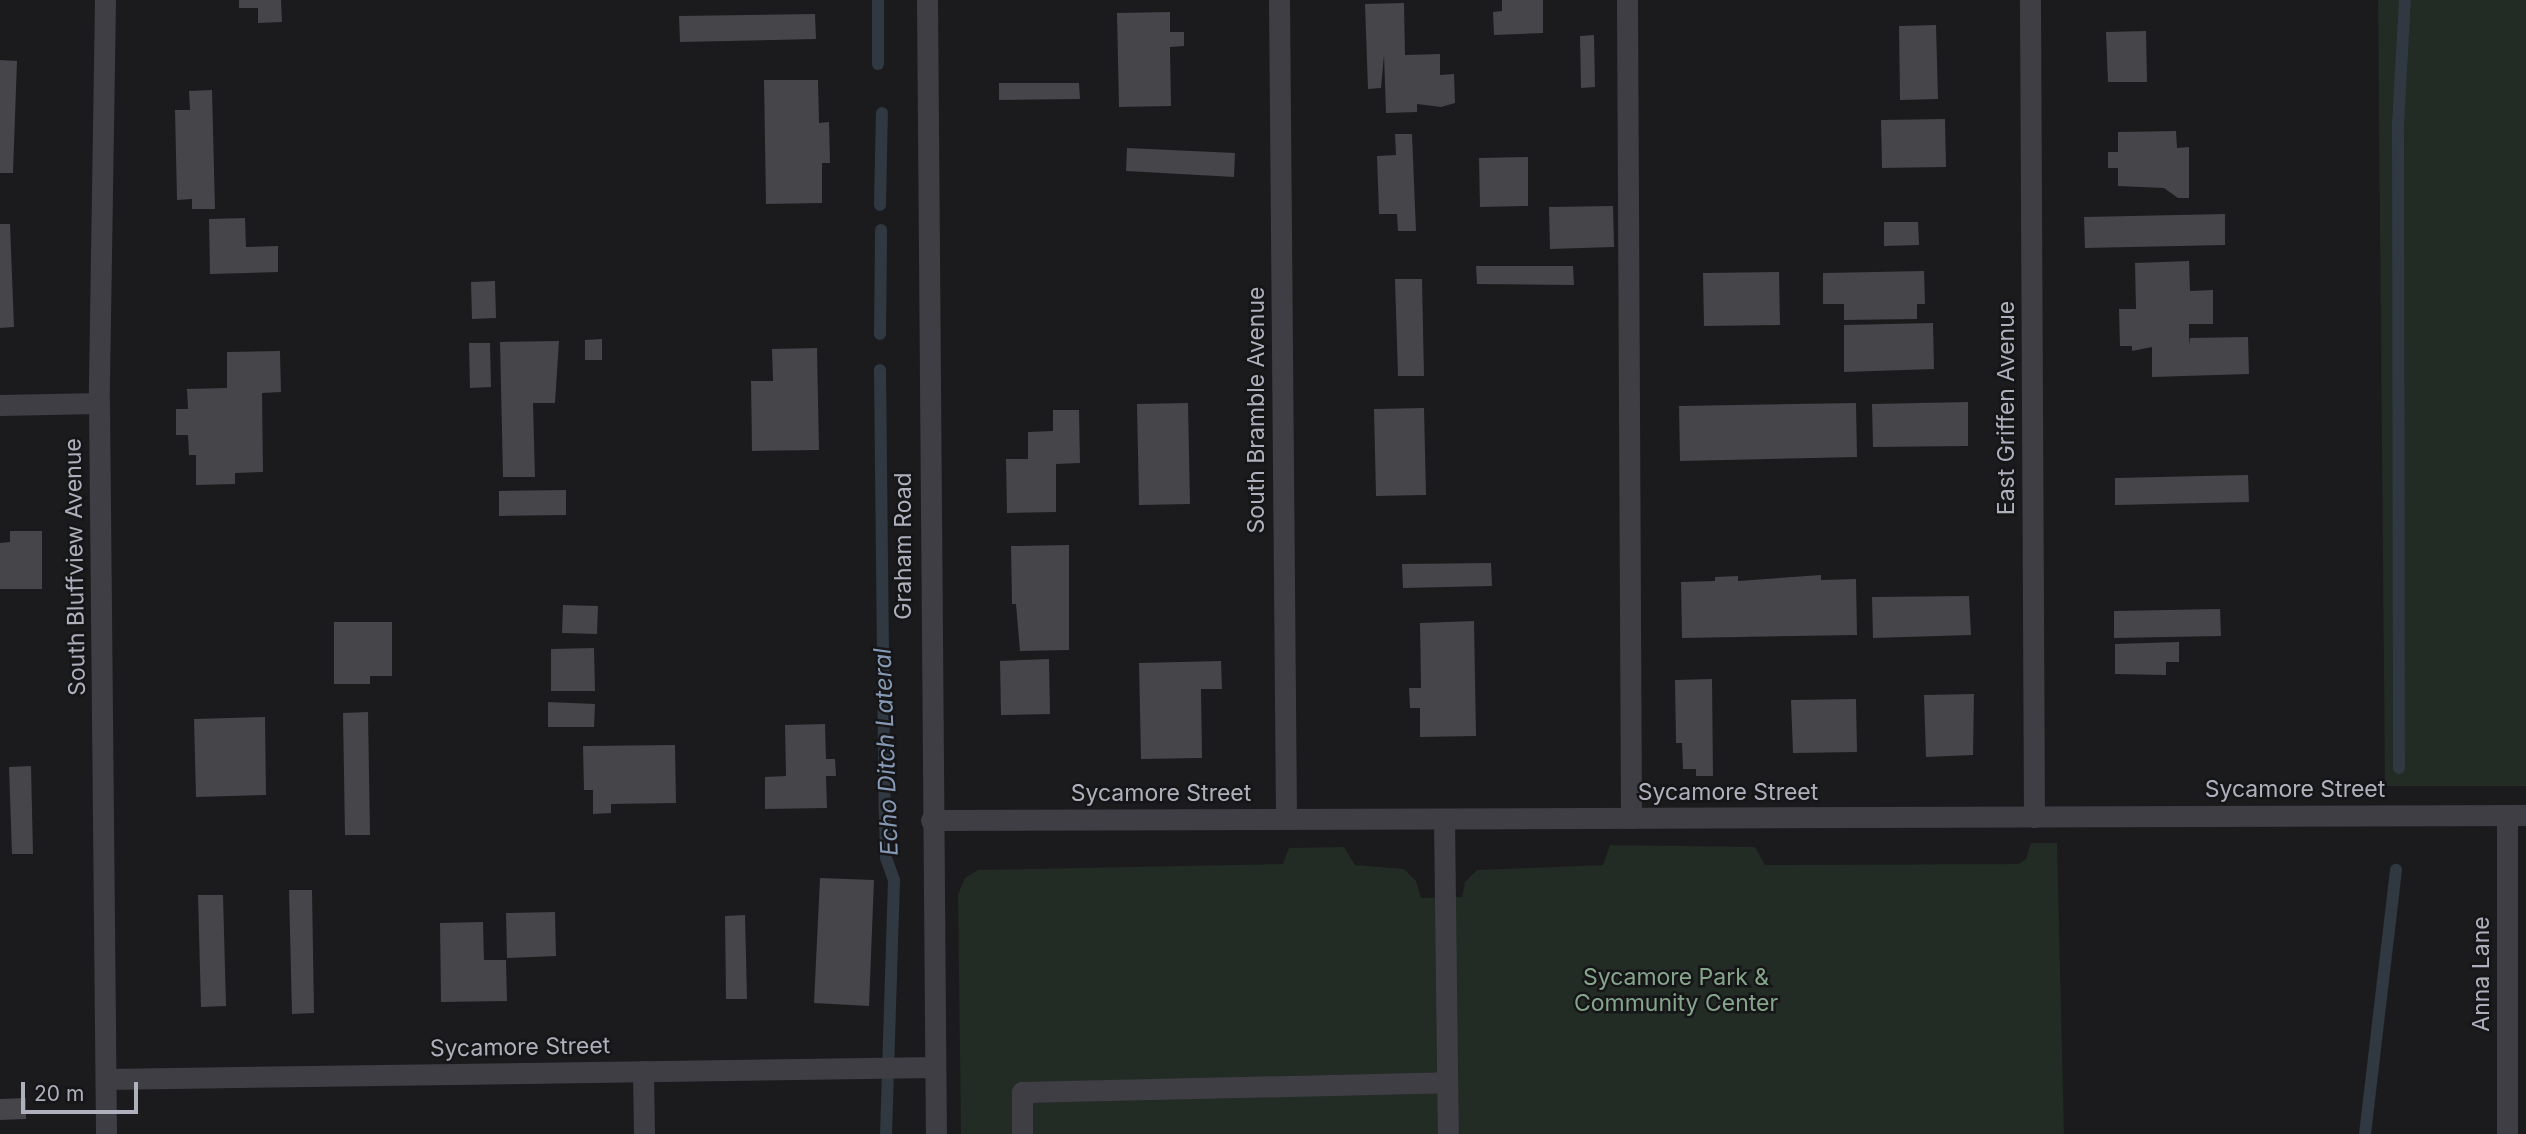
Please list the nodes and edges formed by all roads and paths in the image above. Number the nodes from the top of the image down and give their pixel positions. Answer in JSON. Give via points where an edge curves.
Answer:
{"nodes":[{"id":1,"x":105,"y":0,"type":"edge"},
{"id":2,"x":927,"y":0,"type":"edge"},
{"id":3,"x":1279,"y":0,"type":"edge"},
{"id":4,"x":1627,"y":0,"type":"edge"},
{"id":5,"x":2030,"y":0,"type":"edge"},
{"id":6,"x":99,"y":404,"type":"junction"},
{"id":7,"x":0,"y":405,"type":"edge"},
{"id":8,"x":2516,"y":815,"type":"edge"},
{"id":9,"x":2034,"y":817,"type":"junction"},
{"id":10,"x":1631,"y":818,"type":"junction"},
{"id":11,"x":1286,"y":819,"type":"junction"},
{"id":12,"x":1444,"y":819,"type":"junction"},
{"id":13,"x":931,"y":820,"type":"junction"},
{"id":14,"x":934,"y":1067,"type":"junction"},
{"id":15,"x":643,"y":1071,"type":"junction"},
{"id":16,"x":106,"y":1079,"type":"junction"},
{"id":17,"x":1447,"y":1082,"type":"junction"},
{"id":18,"x":106,"y":1134,"type":"edge"},
{"id":19,"x":644,"y":1134,"type":"edge"},
{"id":20,"x":936,"y":1134,"type":"edge"},
{"id":21,"x":1022,"y":1134,"type":"edge"},
{"id":22,"x":1448,"y":1134,"type":"edge"},
{"id":23,"x":2507,"y":1134,"type":"edge"}],
"edges":[{"from":1,"to":6,"type":"street","name":"South Bluffview Avenue"},
{"from":2,"to":13,"type":"street","name":"Graham Road"},
{"from":3,"to":11,"type":"street","name":"South Bramble Avenue"},
{"from":4,"to":10,"type":"street"},
{"from":5,"to":9,"type":"street","name":"East Griffen Avenue"},
{"from":6,"to":7,"type":"street"},
{"from":6,"to":16,"type":"street","name":"South Bluffview Avenue"},
{"from":8,"to":9,"type":"street","name":"Sycamore Street"},
{"from":8,"to":23,"type":"street","name":"Anna Lane"},
{"from":9,"to":10,"type":"street","name":"Sycamore Street"},
{"from":10,"to":12,"type":"street","name":"Sycamore Street"},
{"from":11,"to":12,"type":"street","name":"Sycamore Street"},
{"from":11,"to":13,"type":"street","name":"Sycamore Street"},
{"from":12,"to":17,"type":"street"},
{"from":13,"to":14,"type":"street","name":"Graham Road"},
{"from":14,"to":15,"type":"street","name":"Sycamore Street"},
{"from":14,"to":20,"type":"street","name":"Graham Road"},
{"from":15,"to":16,"type":"street","name":"Sycamore Street"},
{"from":15,"to":19,"type":"street"},
{"from":16,"to":18,"type":"street","name":"South Bluffview Avenue"},
{"from":17,"to":21,"type":"street","via":[[1021,1092]]},
{"from":17,"to":22,"type":"street"}]}
